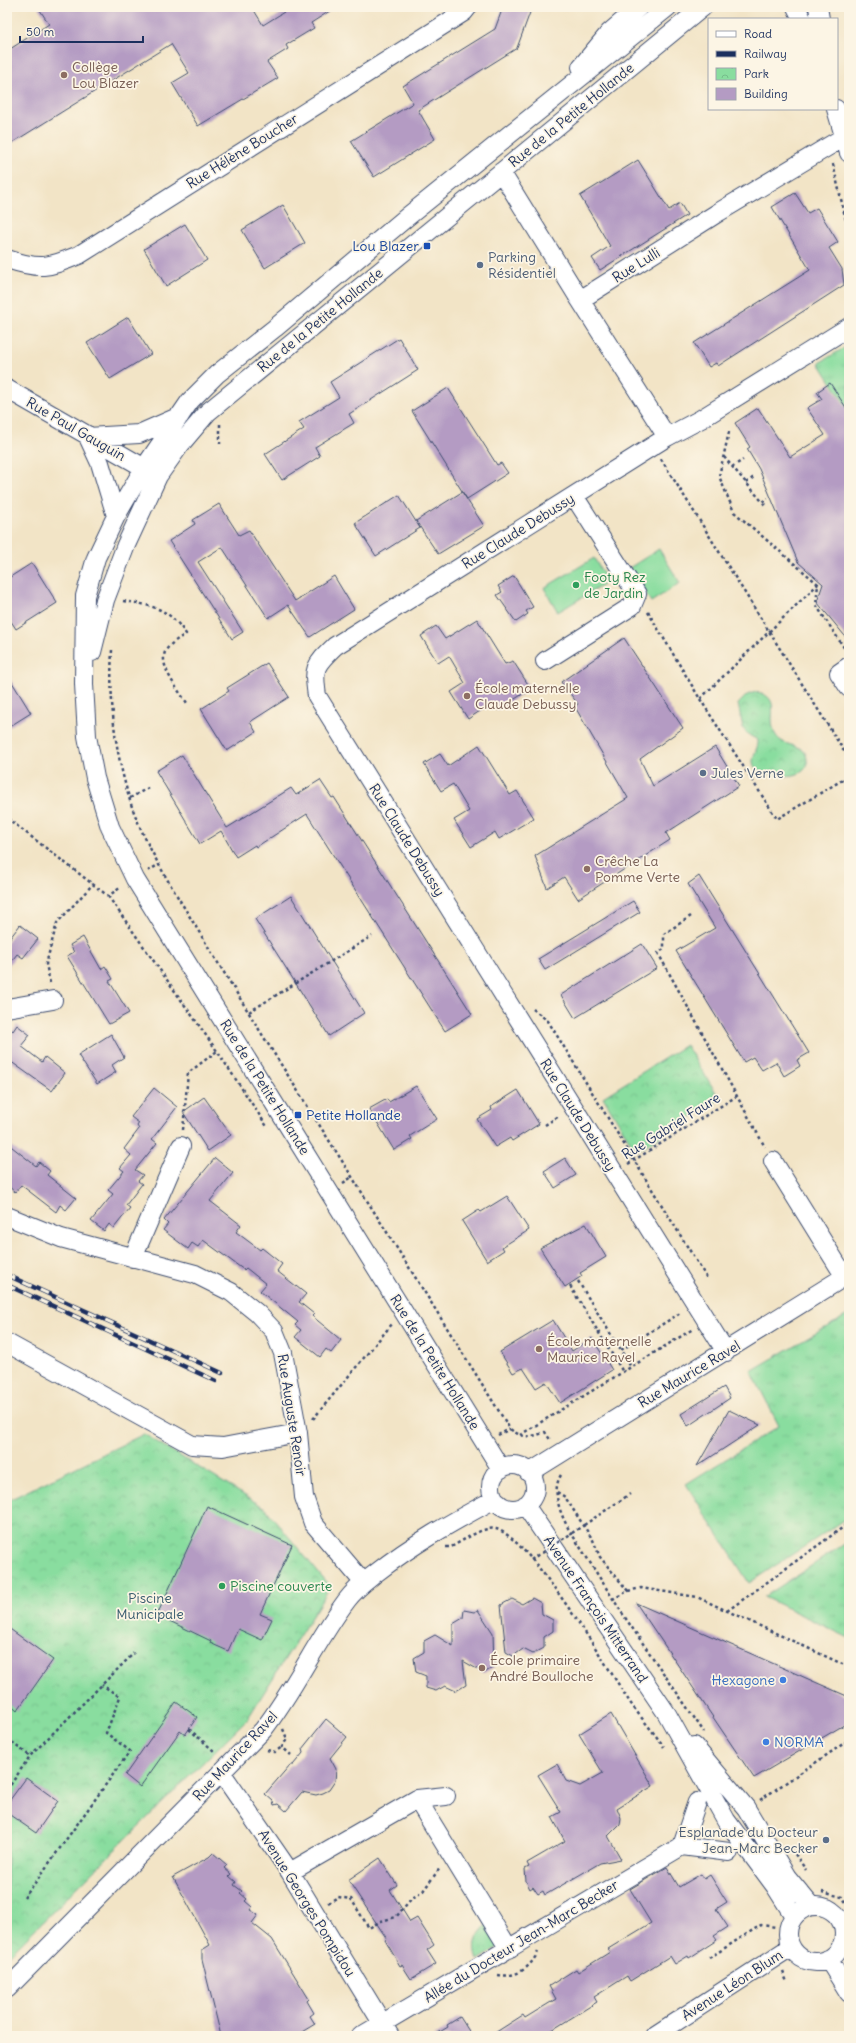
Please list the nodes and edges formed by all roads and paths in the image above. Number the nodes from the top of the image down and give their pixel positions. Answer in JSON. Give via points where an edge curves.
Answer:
{"nodes":[{"id":1,"x":468,"y":7,"type":"edge"},
{"id":2,"x":639,"y":7,"type":"edge"},
{"id":3,"x":668,"y":7,"type":"edge"},
{"id":4,"x":703,"y":7,"type":"edge"},
{"id":5,"x":796,"y":7,"type":"edge"},
{"id":6,"x":818,"y":7,"type":"edge"},
{"id":7,"x":802,"y":18,"type":"edge"},
{"id":8,"x":820,"y":18,"type":"edge"},
{"id":9,"x":557,"y":96,"type":"junction"},
{"id":10,"x":836,"y":110,"type":"edge"},
{"id":11,"x":847,"y":145,"type":"edge"},
{"id":12,"x":827,"y":147,"type":"junction"},
{"id":13,"x":501,"y":172,"type":"junction"},
{"id":14,"x":849,"y":234,"type":"edge"},
{"id":15,"x":7,"y":259,"type":"edge"},
{"id":16,"x":580,"y":300,"type":"junction"},
{"id":17,"x":849,"y":327,"type":"edge"},
{"id":18,"x":7,"y":389,"type":"edge"},
{"id":19,"x":180,"y":416,"type":"junction"},
{"id":20,"x":729,"y":432,"type":"dead end"},
{"id":21,"x":88,"y":437,"type":"junction"},
{"id":22,"x":660,"y":447,"type":"junction"},
{"id":23,"x":723,"y":457,"type":"junction"},
{"id":24,"x":743,"y":460,"type":"dead end"},
{"id":25,"x":732,"y":467,"type":"junction"},
{"id":26,"x":151,"y":472,"type":"junction"},
{"id":27,"x":754,"y":477,"type":"dead end"},
{"id":28,"x":746,"y":483,"type":"junction"},
{"id":29,"x":574,"y":496,"type":"junction"},
{"id":30,"x":768,"y":498,"type":"dead end"},
{"id":31,"x":763,"y":502,"type":"junction"},
{"id":32,"x":766,"y":506,"type":"dead end"},
{"id":33,"x":116,"y":516,"type":"junction"},
{"id":34,"x":818,"y":584,"type":"junction"},
{"id":35,"x":637,"y":594,"type":"junction"},
{"id":36,"x":120,"y":601,"type":"dead end"},
{"id":37,"x":769,"y":632,"type":"junction"},
{"id":38,"x":112,"y":644,"type":"dead end"},
{"id":39,"x":849,"y":655,"type":"edge"},
{"id":40,"x":545,"y":661,"type":"dead end"},
{"id":41,"x":849,"y":666,"type":"edge"},
{"id":42,"x":84,"y":684,"type":"junction"},
{"id":43,"x":849,"y":688,"type":"edge"},
{"id":44,"x":700,"y":699,"type":"junction"},
{"id":45,"x":187,"y":703,"type":"dead end"},
{"id":46,"x":849,"y":759,"type":"edge"},
{"id":47,"x":849,"y":776,"type":"edge"},
{"id":48,"x":150,"y":787,"type":"dead end"},
{"id":49,"x":130,"y":798,"type":"junction"},
{"id":50,"x":7,"y":812,"type":"edge"},
{"id":51,"x":7,"y":818,"type":"edge"},
{"id":52,"x":10,"y":820,"type":"junction"},
{"id":53,"x":158,"y":865,"type":"junction"},
{"id":54,"x":136,"y":879,"type":"junction"},
{"id":55,"x":93,"y":884,"type":"junction"},
{"id":56,"x":108,"y":896,"type":"junction"},
{"id":57,"x":691,"y":916,"type":"dead end"},
{"id":58,"x":372,"y":936,"type":"dead end"},
{"id":59,"x":53,"y":1000,"type":"joint"},
{"id":60,"x":530,"y":1006,"type":"dead end"},
{"id":61,"x":7,"y":1008,"type":"edge"},
{"id":62,"x":248,"y":1012,"type":"junction"},
{"id":63,"x":217,"y":1051,"type":"junction"},
{"id":64,"x":737,"y":1096,"type":"junction"},
{"id":65,"x":268,"y":1129,"type":"dead end"},
{"id":66,"x":181,"y":1146,"type":"joint"},
{"id":67,"x":634,"y":1160,"type":"junction"},
{"id":68,"x":773,"y":1161,"type":"joint"},
{"id":69,"x":615,"y":1173,"type":"junction"},
{"id":70,"x":7,"y":1216,"type":"edge"},
{"id":71,"x":132,"y":1258,"type":"junction"},
{"id":72,"x":847,"y":1275,"type":"edge"},
{"id":73,"x":708,"y":1280,"type":"dead end"},
{"id":74,"x":578,"y":1281,"type":"dead end"},
{"id":75,"x":570,"y":1286,"type":"dead end"},
{"id":76,"x":696,"y":1303,"type":"junction"},
{"id":77,"x":707,"y":1320,"type":"junction"},
{"id":78,"x":395,"y":1321,"type":"dead end"},
{"id":79,"x":7,"y":1343,"type":"edge"},
{"id":80,"x":621,"y":1350,"type":"junction"},
{"id":81,"x":726,"y":1352,"type":"junction"},
{"id":82,"x":631,"y":1368,"type":"junction"},
{"id":83,"x":623,"y":1372,"type":"junction"},
{"id":84,"x":297,"y":1427,"type":"junction"},
{"id":85,"x":519,"y":1436,"type":"junction"},
{"id":86,"x":559,"y":1453,"type":"junction"},
{"id":87,"x":501,"y":1469,"type":"junction"},
{"id":88,"x":529,"y":1473,"type":"junction"},
{"id":89,"x":557,"y":1492,"type":"junction"},
{"id":90,"x":630,"y":1494,"type":"dead end"},
{"id":91,"x":495,"y":1499,"type":"junction"},
{"id":92,"x":525,"y":1505,"type":"junction"},
{"id":93,"x":849,"y":1523,"type":"edge"},
{"id":94,"x":584,"y":1525,"type":"junction"},
{"id":95,"x":440,"y":1548,"type":"dead end"},
{"id":96,"x":531,"y":1560,"type":"junction"},
{"id":97,"x":364,"y":1583,"type":"junction"},
{"id":98,"x":628,"y":1591,"type":"junction"},
{"id":99,"x":613,"y":1599,"type":"junction"},
{"id":100,"x":727,"y":1611,"type":"junction"},
{"id":101,"x":134,"y":1653,"type":"dead end"},
{"id":102,"x":849,"y":1667,"type":"edge"},
{"id":103,"x":102,"y":1685,"type":"junction"},
{"id":104,"x":667,"y":1714,"type":"junction"},
{"id":105,"x":189,"y":1728,"type":"dead end"},
{"id":106,"x":283,"y":1729,"type":"dead end"},
{"id":107,"x":709,"y":1738,"type":"dead end"},
{"id":108,"x":7,"y":1739,"type":"edge"},
{"id":109,"x":849,"y":1740,"type":"edge"},
{"id":110,"x":282,"y":1747,"type":"junction"},
{"id":111,"x":265,"y":1749,"type":"dead end"},
{"id":112,"x":666,"y":1749,"type":"dead end"},
{"id":113,"x":214,"y":1750,"type":"dead end"},
{"id":114,"x":291,"y":1755,"type":"dead end"},
{"id":115,"x":30,"y":1756,"type":"junction"},
{"id":116,"x":222,"y":1772,"type":"junction"},
{"id":117,"x":7,"y":1790,"type":"edge"},
{"id":118,"x":446,"y":1796,"type":"dead end"},
{"id":119,"x":755,"y":1796,"type":"dead end"},
{"id":120,"x":416,"y":1799,"type":"junction"},
{"id":121,"x":759,"y":1801,"type":"junction"},
{"id":122,"x":697,"y":1802,"type":"dead end"},
{"id":123,"x":763,"y":1807,"type":"dead end"},
{"id":124,"x":682,"y":1846,"type":"junction"},
{"id":125,"x":729,"y":1852,"type":"dead end"},
{"id":126,"x":795,"y":1853,"type":"dead end"},
{"id":127,"x":451,"y":1854,"type":"junction"},
{"id":128,"x":290,"y":1872,"type":"junction"},
{"id":129,"x":806,"y":1872,"type":"dead end"},
{"id":130,"x":24,"y":1898,"type":"dead end"},
{"id":131,"x":815,"y":1898,"type":"junction"},
{"id":132,"x":849,"y":1900,"type":"edge"},
{"id":133,"x":846,"y":1908,"type":"edge"},
{"id":134,"x":314,"y":1911,"type":"junction"},
{"id":135,"x":794,"y":1916,"type":"junction"},
{"id":136,"x":776,"y":1927,"type":"dead end"},
{"id":137,"x":791,"y":1947,"type":"junction"},
{"id":138,"x":509,"y":1949,"type":"junction"},
{"id":139,"x":833,"y":1956,"type":"junction"},
{"id":140,"x":709,"y":1958,"type":"dead end"},
{"id":141,"x":782,"y":1970,"type":"dead end"},
{"id":142,"x":849,"y":1974,"type":"edge"},
{"id":143,"x":787,"y":1982,"type":"dead end"},
{"id":144,"x":7,"y":1989,"type":"edge"},
{"id":145,"x":849,"y":1993,"type":"edge"},
{"id":146,"x":386,"y":2030,"type":"edge"},
{"id":147,"x":361,"y":2036,"type":"edge"},
{"id":148,"x":654,"y":2036,"type":"edge"}],
"edges":[{"from":1,"to":15,"type":"street","name":"Rue Hélène Boucher","via":[[464,12],[79,255],[46,266],[31,267]]},
{"from":2,"to":9,"type":"street","via":[[610,32]]},
{"from":3,"to":9,"type":"street","name":"Rue de la Petite Hollande"},
{"from":4,"to":13,"type":"street","name":"Rue de la Petite Hollande"},
{"from":5,"to":7,"type":"street"},
{"from":6,"to":8,"type":"street"},
{"from":9,"to":19,"type":"street","name":"Rue de la Petite Hollande","via":[[217,374],[190,401]]},
{"from":10,"to":11,"type":"street"},
{"from":11,"to":12,"type":"street","name":"Rue Lulli"},
{"from":12,"to":14,"type":"path","via":[[835,170]]},
{"from":12,"to":16,"type":"street","name":"Rue Lulli","via":[[718,212]]},
{"from":13,"to":16,"type":"street"},
{"from":13,"to":26,"type":"street","name":"Rue de la Petite Hollande","via":[[208,412],[180,445]]},
{"from":16,"to":22,"type":"street"},
{"from":17,"to":22,"type":"street","name":"Rue Claude Debussy"},
{"from":18,"to":21,"type":"street","name":"Rue Paul Gauguin"},
{"from":19,"to":21,"type":"street","via":[[139,434]]},
{"from":19,"to":26,"type":"street","name":"Rue de la Petite Hollande"},
{"from":20,"to":23,"type":"path"},
{"from":21,"to":26,"type":"street","name":"Rue Paul Gauguin"},
{"from":21,"to":33,"type":"street","via":[[100,462]]},
{"from":22,"to":29,"type":"street","name":"Rue Claude Debussy"},
{"from":22,"to":37,"type":"path"},
{"from":23,"to":25,"type":"path"},
{"from":23,"to":34,"type":"path","via":[[719,476],[734,512]]},
{"from":24,"to":25,"type":"path"},
{"from":25,"to":28,"type":"path"},
{"from":26,"to":33,"type":"street","name":"Rue de la Petite Hollande"},
{"from":26,"to":42,"type":"street","name":"Rue de la Petite Hollande","via":[[105,600]]},
{"from":27,"to":28,"type":"path"},
{"from":28,"to":31,"type":"path"},
{"from":29,"to":35,"type":"street"},
{"from":29,"to":69,"type":"street","name":"Rue Claude Debussy","via":[[334,646],[318,662],[314,676],[317,696]]},
{"from":30,"to":31,"type":"path"},
{"from":31,"to":32,"type":"path"},
{"from":33,"to":42,"type":"street","name":"Rue de la Petite Hollande","via":[[96,558],[85,596]]},
{"from":34,"to":37,"type":"path"},
{"from":34,"to":39,"type":"path","via":[[816,605]]},
{"from":35,"to":40,"type":"street","via":[[632,606]]},
{"from":35,"to":44,"type":"path"},
{"from":36,"to":45,"type":"path","via":[[148,604],[177,621],[186,634],[172,643],[165,653],[164,660],[167,673]]},
{"from":37,"to":44,"type":"path"},
{"from":37,"to":46,"type":"path"},
{"from":38,"to":49,"type":"path","via":[[110,692],[113,727]]},
{"from":41,"to":43,"type":"street","via":[[839,672]]},
{"from":42,"to":54,"type":"street","name":"Rue de la Petite Hollande","via":[[86,736],[95,778],[110,827]]},
{"from":44,"to":47,"type":"path","via":[[777,819]]},
{"from":48,"to":49,"type":"path"},
{"from":49,"to":53,"type":"path","via":[[144,838]]},
{"from":50,"to":52,"type":"path"},
{"from":51,"to":52,"type":"path"},
{"from":52,"to":55,"type":"path"},
{"from":53,"to":54,"type":"path"},
{"from":53,"to":62,"type":"path"},
{"from":54,"to":56,"type":"path"},
{"from":54,"to":87,"type":"street","name":"Rue de la Petite Hollande"},
{"from":55,"to":56,"type":"path"},
{"from":55,"to":59,"type":"path","via":[[56,923],[46,964]]},
{"from":56,"to":63,"type":"path"},
{"from":57,"to":64,"type":"path","via":[[664,934],[664,949],[658,953]]},
{"from":58,"to":62,"type":"path"},
{"from":59,"to":61,"type":"street"},
{"from":60,"to":67,"type":"path","via":[[548,1022]]},
{"from":62,"to":85,"type":"path","via":[[510,1429]]},
{"from":63,"to":65,"type":"path"},
{"from":63,"to":66,"type":"path","via":[[188,1074]]},
{"from":64,"to":67,"type":"path","name":"Rue Gabriel Faure"},
{"from":64,"to":68,"type":"path"},
{"from":66,"to":71,"type":"street"},
{"from":67,"to":69,"type":"path","name":"Rue Gabriel Faure"},
{"from":67,"to":73,"type":"path"},
{"from":68,"to":72,"type":"street"},
{"from":69,"to":76,"type":"street","name":"Rue Claude Debussy"},
{"from":70,"to":71,"type":"street","name":"Rue Auguste Renoir","via":[[61,1238]]},
{"from":71,"to":84,"type":"street","name":"Rue Auguste Renoir","via":[[195,1274],[231,1292],[257,1313],[274,1332],[283,1353]]},
{"from":72,"to":81,"type":"street","name":"Rue Maurice Ravel"},
{"from":74,"to":80,"type":"path"},
{"from":75,"to":83,"type":"path"},
{"from":76,"to":77,"type":"street","name":"Rue Claude Debussy"},
{"from":76,"to":80,"type":"path"},
{"from":77,"to":81,"type":"street","name":"Rue Claude Debussy"},
{"from":77,"to":82,"type":"path"},
{"from":78,"to":84,"type":"path","via":[[312,1420]]},
{"from":79,"to":84,"type":"street","via":[[192,1445],[222,1447]]},
{"from":80,"to":82,"type":"path"},
{"from":81,"to":86,"type":"street","name":"Rue Maurice Ravel"},
{"from":82,"to":83,"type":"path"},
{"from":83,"to":85,"type":"path"},
{"from":84,"to":97,"type":"street","name":"Rue Auguste Renoir","via":[[304,1497],[313,1523]]},
{"from":85,"to":86,"type":"path","via":[[536,1436],[545,1432]]},
{"from":86,"to":88,"type":"street","name":"Rue Maurice Ravel"},
{"from":86,"to":89,"type":"path","via":[[566,1467],[559,1477]]},
{"from":87,"to":88,"type":"street","via":[[519,1466]]},
{"from":87,"to":91,"type":"street","via":[[491,1486]]},
{"from":88,"to":92,"type":"street","via":[[535,1486],[530,1500]]},
{"from":89,"to":94,"type":"path","via":[[565,1497]]},
{"from":89,"to":99,"type":"path","via":[[561,1514],[568,1528]]},
{"from":90,"to":94,"type":"path"},
{"from":91,"to":92,"type":"street","via":[[505,1508],[512,1509]]},
{"from":91,"to":97,"type":"street","name":"Rue Maurice Ravel","via":[[451,1522],[396,1557]]},
{"from":92,"to":104,"type":"street","name":"Avenue François Mitterrand"},
{"from":93,"to":100,"type":"path"},
{"from":94,"to":96,"type":"path","bridge":true},
{"from":94,"to":98,"type":"path","via":[[600,1558]]},
{"from":95,"to":96,"type":"path","via":[[451,1547],[484,1530],[495,1529],[510,1537]]},
{"from":96,"to":112,"type":"path","via":[[580,1623],[630,1702]]},
{"from":97,"to":116,"type":"street","name":"Rue Maurice Ravel","via":[[348,1599],[279,1709],[263,1730]]},
{"from":98,"to":99,"type":"path"},
{"from":98,"to":100,"type":"path","via":[[641,1588],[697,1597]]},
{"from":99,"to":107,"type":"path"},
{"from":100,"to":102,"type":"path"},
{"from":101,"to":103,"type":"path"},
{"from":103,"to":115,"type":"path"},
{"from":103,"to":130,"type":"path","via":[[120,1697],[106,1733],[130,1751]]},
{"from":104,"to":131,"type":"street","name":"Avenue François Mitterrand","via":[[746,1808],[787,1877]]},
{"from":104,"to":135,"type":"street","name":"Avenue François Mitterrand","via":[[726,1820]]},
{"from":105,"to":113,"type":"path"},
{"from":106,"to":110,"type":"path","via":[[287,1739]]},
{"from":108,"to":115,"type":"path"},
{"from":109,"to":121,"type":"path"},
{"from":110,"to":111,"type":"path","via":[[272,1752]]},
{"from":110,"to":114,"type":"path"},
{"from":115,"to":117,"type":"path"},
{"from":116,"to":128,"type":"street","name":"Avenue Georges Pompidou"},
{"from":116,"to":144,"type":"street","name":"Rue Maurice Ravel"},
{"from":118,"to":120,"type":"street"},
{"from":119,"to":121,"type":"path"},
{"from":120,"to":127,"type":"street"},
{"from":120,"to":128,"type":"street"},
{"from":121,"to":123,"type":"path"},
{"from":122,"to":124,"type":"street"},
{"from":124,"to":125,"type":"street"},
{"from":124,"to":138,"type":"street","name":"Allée du Docteur Jean-Marc Becker"},
{"from":126,"to":129,"type":"path"},
{"from":127,"to":134,"type":"path","via":[[443,1859],[438,1872],[423,1891],[396,1917],[370,1928],[351,1899],[338,1897]]},
{"from":127,"to":138,"type":"street"},
{"from":128,"to":134,"type":"street","name":"Avenue Georges Pompidou"},
{"from":131,"to":133,"type":"street","via":[[826,1907]]},
{"from":131,"to":133,"type":"path","via":[[842,1897]]},
{"from":131,"to":135,"type":"street"},
{"from":132,"to":133,"type":"path"},
{"from":133,"to":139,"type":"street","via":[[842,1923],[844,1938]]},
{"from":134,"to":146,"type":"street","name":"Avenue Georges Pompidou"},
{"from":135,"to":137,"type":"street","via":[[788,1931]]},
{"from":136,"to":140,"type":"path","via":[[761,1925]]},
{"from":137,"to":139,"type":"street","via":[[803,1959],[811,1962]]},
{"from":137,"to":148,"type":"street","name":"Avenue Léon Blum"},
{"from":138,"to":146,"type":"street","name":"Allée du Docteur Jean-Marc Becker"},
{"from":139,"to":142,"type":"street"},
{"from":139,"to":145,"type":"street"},
{"from":141,"to":143,"type":"path"},
{"from":146,"to":147,"type":"street","name":"Allée du Docteur Jean-Marc Becker"}]}
